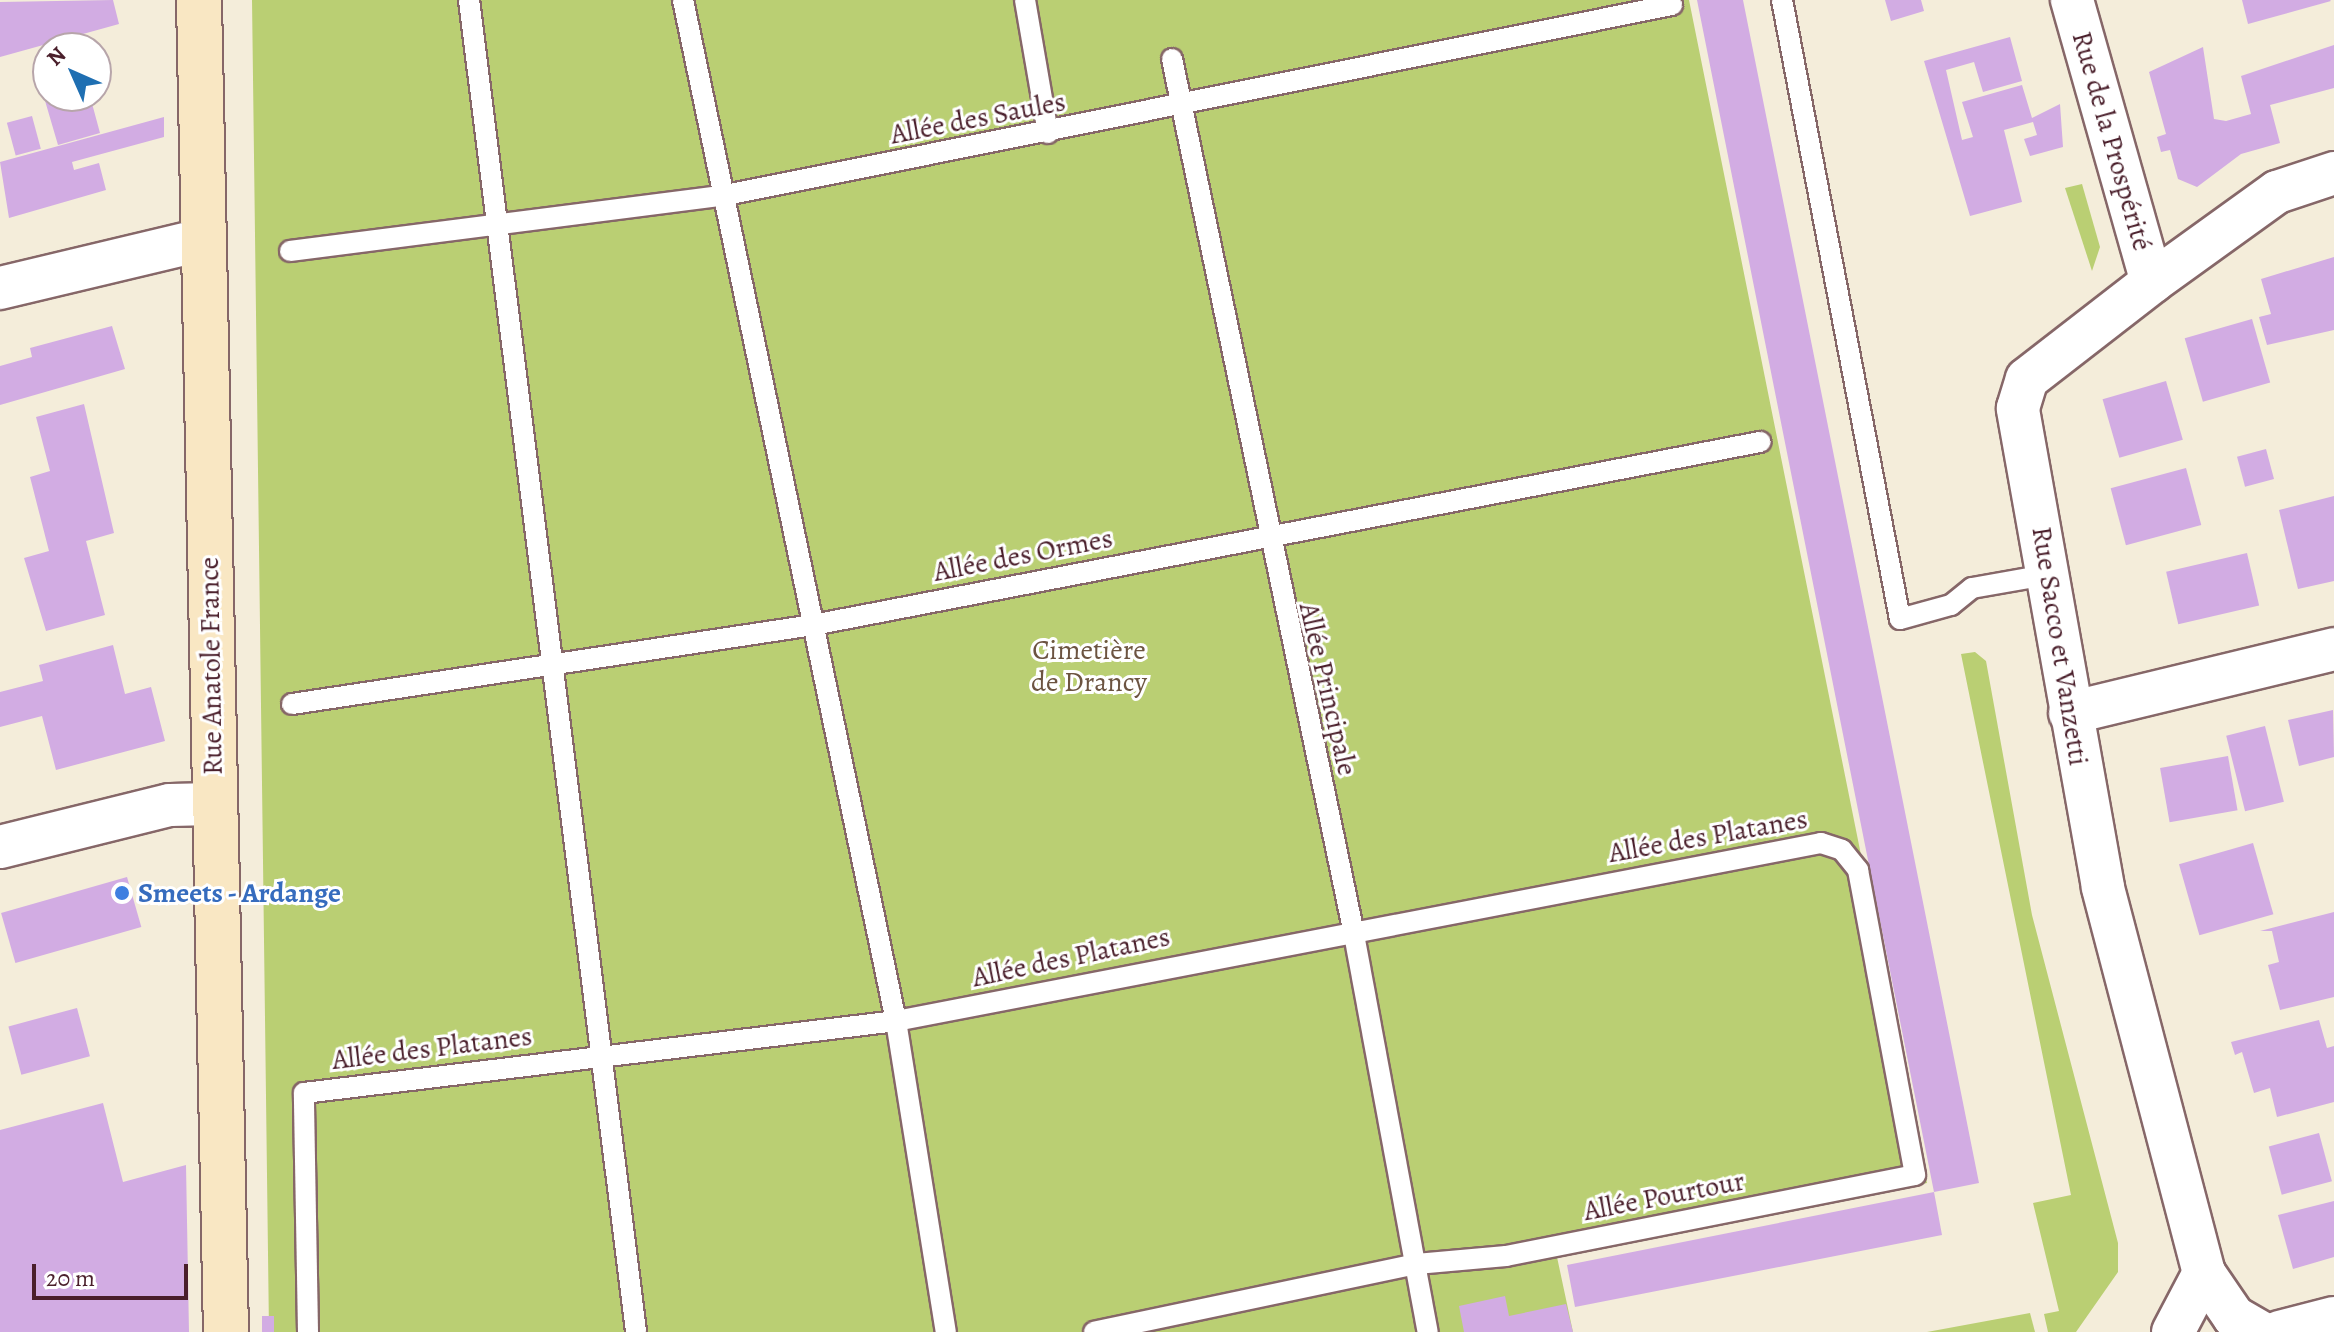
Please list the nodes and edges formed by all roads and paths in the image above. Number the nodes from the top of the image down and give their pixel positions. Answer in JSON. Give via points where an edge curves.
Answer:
{"nodes":[{"id":1,"x":199,"y":0,"type":"edge"},
{"id":2,"x":469,"y":0,"type":"edge"},
{"id":3,"x":683,"y":0,"type":"edge"},
{"id":4,"x":1025,"y":0,"type":"edge"},
{"id":5,"x":1782,"y":0,"type":"edge"},
{"id":6,"x":2072,"y":0,"type":"edge"},
{"id":7,"x":1672,"y":5,"type":"dead end"},
{"id":8,"x":1172,"y":59,"type":"dead end"},
{"id":9,"x":1181,"y":107,"type":"junction"},
{"id":10,"x":1048,"y":133,"type":"junction"},
{"id":11,"x":2334,"y":173,"type":"edge"},
{"id":12,"x":726,"y":195,"type":"junction"},
{"id":13,"x":500,"y":224,"type":"junction"},
{"id":14,"x":202,"y":240,"type":"junction"},
{"id":15,"x":290,"y":251,"type":"dead end"},
{"id":16,"x":2152,"y":282,"type":"junction"},
{"id":17,"x":0,"y":288,"type":"edge"},
{"id":18,"x":1760,"y":442,"type":"dead end"},
{"id":19,"x":1265,"y":536,"type":"junction"},
{"id":20,"x":2051,"y":574,"type":"junction"},
{"id":21,"x":813,"y":625,"type":"junction"},
{"id":22,"x":2334,"y":649,"type":"edge"},
{"id":23,"x":551,"y":659,"type":"junction"},
{"id":24,"x":292,"y":704,"type":"dead end"},
{"id":25,"x":2070,"y":713,"type":"junction"},
{"id":26,"x":213,"y":804,"type":"junction"},
{"id":27,"x":0,"y":847,"type":"edge"},
{"id":28,"x":1842,"y":850,"type":"joint"},
{"id":29,"x":1353,"y":929,"type":"junction"},
{"id":30,"x":896,"y":1021,"type":"junction"},
{"id":31,"x":600,"y":1055,"type":"junction"},
{"id":32,"x":1416,"y":1264,"type":"junction"},
{"id":33,"x":2204,"y":1273,"type":"junction"},
{"id":34,"x":2334,"y":1318,"type":"edge"},
{"id":35,"x":226,"y":1332,"type":"edge"},
{"id":36,"x":308,"y":1332,"type":"edge"},
{"id":37,"x":636,"y":1332,"type":"edge"},
{"id":38,"x":946,"y":1332,"type":"edge"},
{"id":39,"x":1094,"y":1332,"type":"edge"},
{"id":40,"x":1428,"y":1332,"type":"edge"},
{"id":41,"x":2173,"y":1332,"type":"edge"},
{"id":42,"x":2260,"y":1332,"type":"edge"},
{"id":43,"x":2279,"y":1332,"type":"edge"}],
"edges":[{"from":1,"to":14,"type":"main road","name":"Rue Anatole France"},
{"from":2,"to":13,"type":"lane"},
{"from":3,"to":12,"type":"lane"},
{"from":4,"to":10,"type":"lane"},
{"from":5,"to":20,"type":"lane","via":[[1900,619],[1951,605],[1972,588]]},
{"from":6,"to":16,"type":"street","name":"Rue de la Prospérité"},
{"from":7,"to":9,"type":"lane","name":"Allée des Saules"},
{"from":8,"to":9,"type":"lane","name":"Allée Principale"},
{"from":9,"to":10,"type":"lane","name":"Allée des Saules"},
{"from":9,"to":19,"type":"lane","name":"Allée Principale"},
{"from":10,"to":12,"type":"lane","name":"Allée des Saules"},
{"from":11,"to":16,"type":"street","name":"Rue Sacco et Vanzetti","via":[[2277,192]]},
{"from":12,"to":13,"type":"lane","name":"Allée des Saules"},
{"from":12,"to":21,"type":"lane"},
{"from":13,"to":15,"type":"lane","name":"Allée des Saules"},
{"from":13,"to":23,"type":"lane"},
{"from":14,"to":17,"type":"street"},
{"from":14,"to":26,"type":"main road","name":"Rue Anatole France"},
{"from":16,"to":20,"type":"street","name":"Rue Sacco et Vanzetti","via":[[2027,379],[2018,408]]},
{"from":18,"to":19,"type":"lane","name":"Allée des Ormes"},
{"from":19,"to":21,"type":"lane","name":"Allée des Ormes"},
{"from":19,"to":29,"type":"lane","name":"Allée Principale"},
{"from":20,"to":25,"type":"street","name":"Rue Sacco et Vanzetti"},
{"from":21,"to":23,"type":"lane","name":"Allée des Ormes"},
{"from":21,"to":30,"type":"lane"},
{"from":22,"to":25,"type":"street"},
{"from":23,"to":24,"type":"lane","name":"Allée des Ormes"},
{"from":23,"to":31,"type":"lane"},
{"from":25,"to":33,"type":"street","name":"Rue Sacco et Vanzetti","via":[[2103,887]]},
{"from":26,"to":27,"type":"street","via":[[170,805]]},
{"from":26,"to":35,"type":"main road","name":"Rue Anatole France"},
{"from":28,"to":29,"type":"lane","name":"Allée des Platanes","via":[[1821,843]]},
{"from":28,"to":32,"type":"lane","name":"Allée Pourtour","via":[[1858,870],[1915,1175],[1506,1256]]},
{"from":29,"to":30,"type":"lane","name":"Allée des Platanes"},
{"from":29,"to":32,"type":"lane","name":"Allée Principale"},
{"from":30,"to":31,"type":"lane","name":"Allée des Platanes"},
{"from":30,"to":38,"type":"lane"},
{"from":31,"to":36,"type":"lane","name":"Allée des Platanes","via":[[304,1093]]},
{"from":31,"to":37,"type":"lane"},
{"from":32,"to":39,"type":"lane","name":"Allée Pourtour"},
{"from":32,"to":40,"type":"lane","name":"Allée Principale"},
{"from":33,"to":41,"type":"street"},
{"from":33,"to":42,"type":"street","name":"Rue Sacco et Vanzetti","via":[[2234,1317]]},
{"from":34,"to":43,"type":"street"}]}
